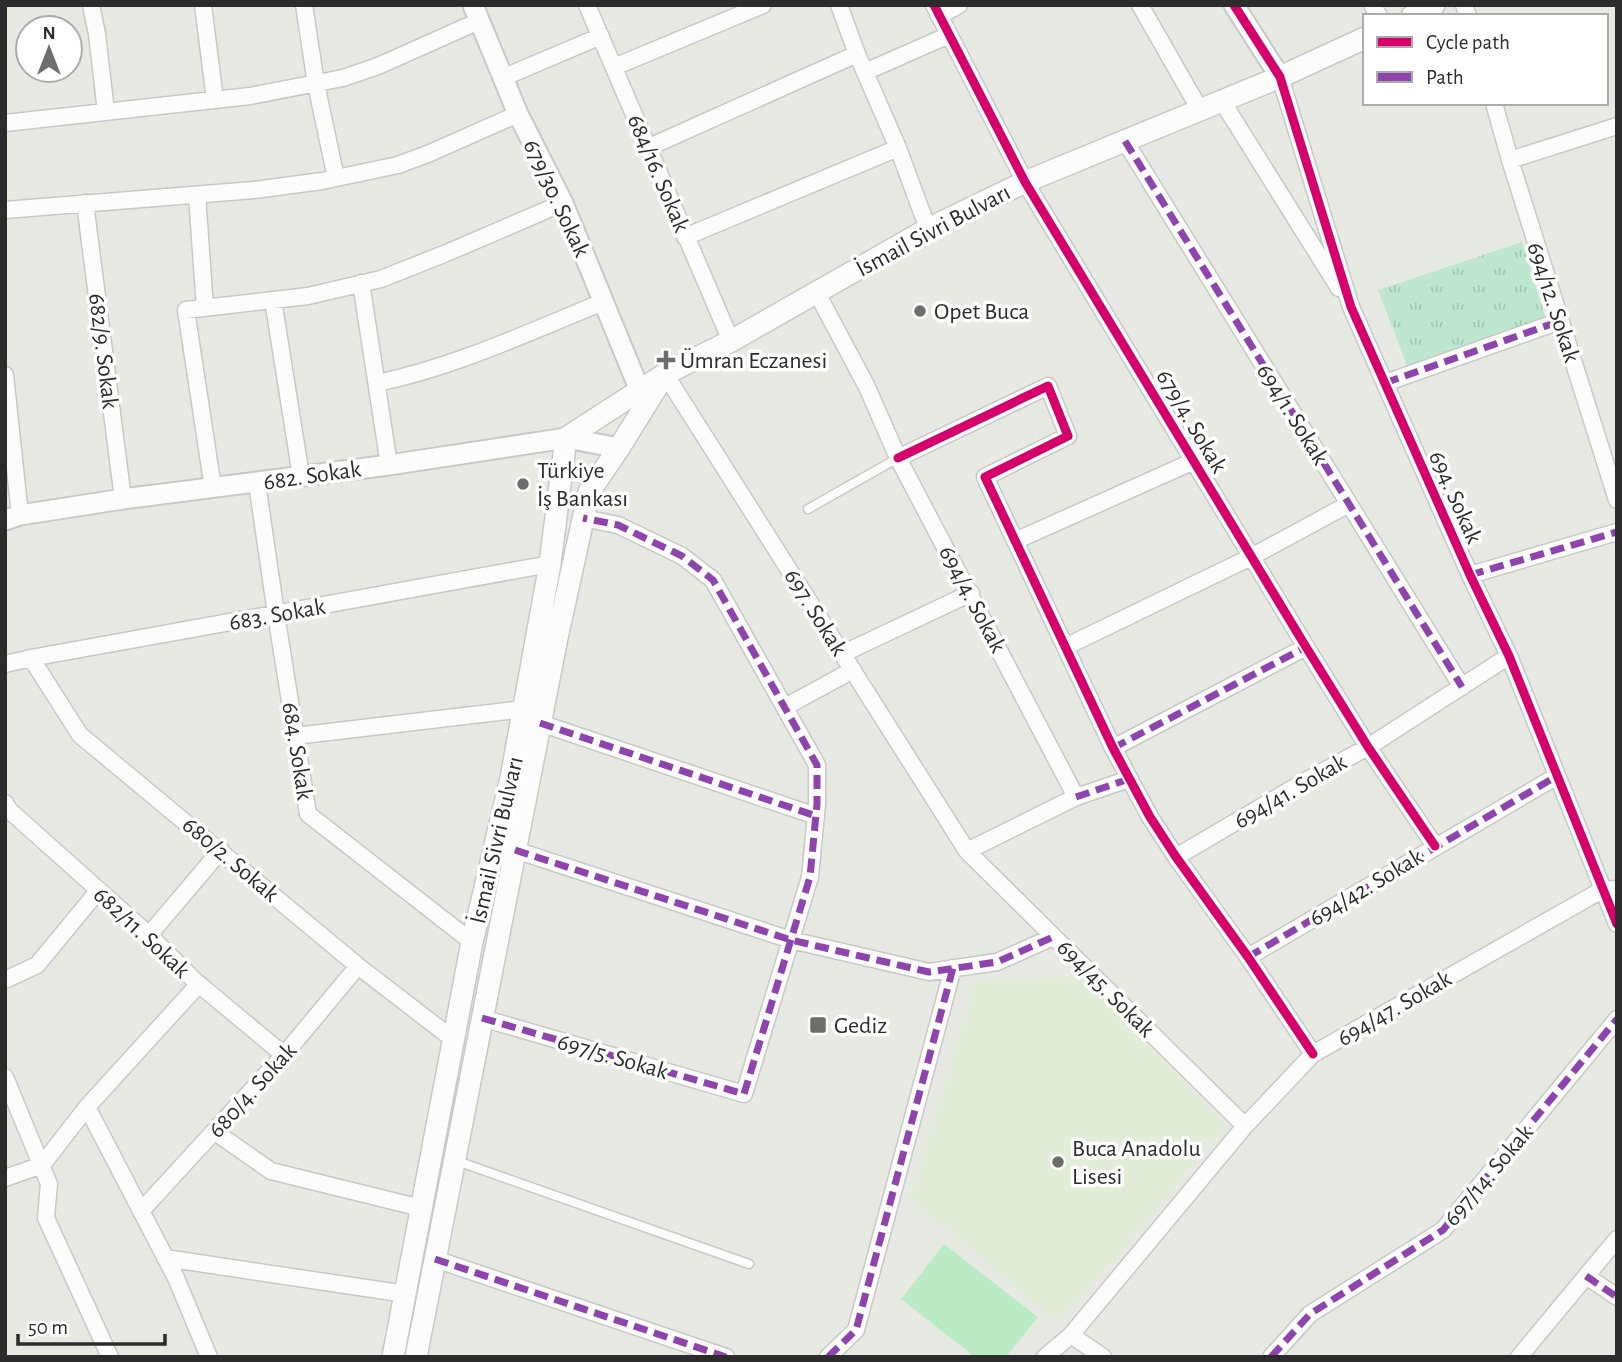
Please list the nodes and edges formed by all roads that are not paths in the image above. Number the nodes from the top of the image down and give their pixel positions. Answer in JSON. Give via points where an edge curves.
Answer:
{"nodes":[{"id":1,"x":91,"y":5,"type":"edge"},
{"id":2,"x":203,"y":5,"type":"edge"},
{"id":3,"x":304,"y":5,"type":"edge"},
{"id":4,"x":587,"y":5,"type":"edge"},
{"id":5,"x":763,"y":5,"type":"edge"},
{"id":6,"x":839,"y":5,"type":"edge"},
{"id":7,"x":959,"y":5,"type":"edge"},
{"id":8,"x":1140,"y":5,"type":"edge"},
{"id":9,"x":1234,"y":5,"type":"edge"},
{"id":10,"x":1434,"y":5,"type":"edge"},
{"id":11,"x":738,"y":10,"type":"edge"},
{"id":12,"x":936,"y":10,"type":"edge"},
{"id":13,"x":476,"y":13,"type":"edge"},
{"id":14,"x":1416,"y":14,"type":"edge"},
{"id":15,"x":949,"y":35,"type":"junction"},
{"id":16,"x":601,"y":36,"type":"junction"},
{"id":17,"x":1363,"y":39,"type":"edge"},
{"id":18,"x":858,"y":54,"type":"junction"},
{"id":19,"x":614,"y":67,"type":"junction"},
{"id":20,"x":865,"y":72,"type":"junction"},
{"id":21,"x":1280,"y":77,"type":"junction"},
{"id":22,"x":502,"y":78,"type":"junction"},
{"id":23,"x":316,"y":84,"type":"junction"},
{"id":24,"x":215,"y":100,"type":"junction"},
{"id":25,"x":1222,"y":102,"type":"junction"},
{"id":26,"x":1495,"y":105,"type":"edge"},
{"id":27,"x":1200,"y":110,"type":"junction"},
{"id":28,"x":106,"y":112,"type":"junction"},
{"id":29,"x":518,"y":114,"type":"junction"},
{"id":30,"x":5,"y":123,"type":"edge"},
{"id":31,"x":1617,"y":127,"type":"edge"},
{"id":32,"x":1125,"y":141,"type":"junction"},
{"id":33,"x":647,"y":148,"type":"junction"},
{"id":34,"x":898,"y":148,"type":"junction"},
{"id":35,"x":1510,"y":160,"type":"junction"},
{"id":36,"x":336,"y":178,"type":"junction"},
{"id":37,"x":1026,"y":182,"type":"junction"},
{"id":38,"x":197,"y":195,"type":"junction"},
{"id":39,"x":563,"y":203,"type":"junction"},
{"id":40,"x":85,"y":204,"type":"junction"},
{"id":41,"x":5,"y":210,"type":"edge"},
{"id":42,"x":928,"y":229,"type":"junction"},
{"id":43,"x":685,"y":237,"type":"junction"},
{"id":44,"x":361,"y":284,"type":"junction"},
{"id":45,"x":817,"y":293,"type":"junction"},
{"id":46,"x":273,"y":300,"type":"junction"},
{"id":47,"x":603,"y":302,"type":"junction"},
{"id":48,"x":1351,"y":307,"type":"junction"},
{"id":49,"x":205,"y":308,"type":"junction"},
{"id":50,"x":1560,"y":321,"type":"junction"},
{"id":51,"x":730,"y":341,"type":"junction"},
{"id":52,"x":665,"y":374,"type":"junction"},
{"id":53,"x":5,"y":375,"type":"edge"},
{"id":54,"x":377,"y":383,"type":"junction"},
{"id":55,"x":1385,"y":383,"type":"junction"},
{"id":56,"x":640,"y":391,"type":"junction"},
{"id":57,"x":566,"y":438,"type":"junction"},
{"id":58,"x":619,"y":448,"type":"junction"},
{"id":59,"x":898,"y":458,"type":"junction"},
{"id":60,"x":1194,"y":460,"type":"junction"},
{"id":61,"x":389,"y":465,"type":"junction"},
{"id":62,"x":11,"y":468,"type":"edge"},
{"id":63,"x":302,"y":476,"type":"junction"},
{"id":64,"x":257,"y":483,"type":"junction"},
{"id":65,"x":214,"y":488,"type":"junction"},
{"id":66,"x":123,"y":499,"type":"junction"},
{"id":67,"x":1617,"y":500,"type":"edge"},
{"id":68,"x":1349,"y":504,"type":"junction"},
{"id":69,"x":808,"y":509,"type":"dead end"},
{"id":70,"x":13,"y":518,"type":"edge"},
{"id":71,"x":583,"y":518,"type":"junction"},
{"id":72,"x":1617,"y":532,"type":"edge"},
{"id":73,"x":1015,"y":541,"type":"junction"},
{"id":74,"x":1251,"y":557,"type":"junction"},
{"id":75,"x":550,"y":564,"type":"junction"},
{"id":76,"x":1470,"y":575,"type":"junction"},
{"id":77,"x":971,"y":593,"type":"junction"},
{"id":78,"x":276,"y":614,"type":"junction"},
{"id":79,"x":1065,"y":647,"type":"junction"},
{"id":80,"x":1306,"y":647,"type":"junction"},
{"id":81,"x":842,"y":654,"type":"junction"},
{"id":82,"x":1509,"y":656,"type":"junction"},
{"id":83,"x":31,"y":658,"type":"junction"},
{"id":84,"x":5,"y":664,"type":"edge"},
{"id":85,"x":853,"y":670,"type":"junction"},
{"id":86,"x":1462,"y":687,"type":"junction"},
{"id":87,"x":785,"y":708,"type":"junction"},
{"id":88,"x":524,"y":709,"type":"junction"},
{"id":89,"x":540,"y":723,"type":"junction"},
{"id":90,"x":295,"y":736,"type":"junction"},
{"id":91,"x":1368,"y":747,"type":"junction"},
{"id":92,"x":1113,"y":748,"type":"junction"},
{"id":93,"x":1557,"y":776,"type":"junction"},
{"id":94,"x":1129,"y":779,"type":"junction"},
{"id":95,"x":1076,"y":797,"type":"junction"},
{"id":96,"x":5,"y":803,"type":"edge"},
{"id":97,"x":816,"y":816,"type":"junction"},
{"id":98,"x":1435,"y":846,"type":"junction"},
{"id":99,"x":221,"y":850,"type":"junction"},
{"id":100,"x":515,"y":850,"type":"junction"},
{"id":101,"x":967,"y":851,"type":"junction"},
{"id":102,"x":1176,"y":857,"type":"junction"},
{"id":103,"x":1609,"y":889,"type":"edge"},
{"id":104,"x":98,"y":891,"type":"junction"},
{"id":105,"x":1617,"y":925,"type":"edge"},
{"id":106,"x":149,"y":935,"type":"junction"},
{"id":107,"x":1053,"y":937,"type":"junction"},
{"id":108,"x":791,"y":940,"type":"junction"},
{"id":109,"x":472,"y":942,"type":"junction"},
{"id":110,"x":1248,"y":957,"type":"junction"},
{"id":111,"x":358,"y":966,"type":"junction"},
{"id":112,"x":953,"y":968,"type":"junction"},
{"id":113,"x":5,"y":980,"type":"edge"},
{"id":114,"x":199,"y":984,"type":"junction"},
{"id":115,"x":482,"y":1018,"type":"junction"},
{"id":116,"x":1617,"y":1019,"type":"edge"},
{"id":117,"x":454,"y":1040,"type":"junction"},
{"id":118,"x":1313,"y":1054,"type":"junction"},
{"id":119,"x":284,"y":1055,"type":"junction"},
{"id":120,"x":5,"y":1077,"type":"edge"},
{"id":121,"x":87,"y":1107,"type":"junction"},
{"id":122,"x":1245,"y":1126,"type":"junction"},
{"id":123,"x":215,"y":1132,"type":"junction"},
{"id":124,"x":454,"y":1160,"type":"junction"},
{"id":125,"x":42,"y":1165,"type":"junction"},
{"id":126,"x":5,"y":1178,"type":"edge"},
{"id":127,"x":421,"y":1208,"type":"junction"},
{"id":128,"x":141,"y":1211,"type":"junction"},
{"id":129,"x":1617,"y":1238,"type":"edge"},
{"id":130,"x":165,"y":1258,"type":"junction"},
{"id":131,"x":435,"y":1259,"type":"junction"},
{"id":132,"x":750,"y":1264,"type":"dead end"},
{"id":133,"x":1586,"y":1276,"type":"junction"},
{"id":134,"x":406,"y":1294,"type":"junction"},
{"id":135,"x":1617,"y":1297,"type":"edge"},
{"id":136,"x":1071,"y":1335,"type":"junction"},
{"id":137,"x":110,"y":1357,"type":"edge"},
{"id":138,"x":209,"y":1357,"type":"edge"},
{"id":139,"x":393,"y":1357,"type":"edge"},
{"id":140,"x":416,"y":1357,"type":"edge"},
{"id":141,"x":726,"y":1357,"type":"edge"},
{"id":142,"x":828,"y":1357,"type":"edge"},
{"id":143,"x":1045,"y":1357,"type":"edge"},
{"id":144,"x":1103,"y":1357,"type":"edge"},
{"id":145,"x":1271,"y":1357,"type":"edge"},
{"id":146,"x":1518,"y":1357,"type":"edge"}],
"edges":[{"from":1,"to":28,"type":"street"},
{"from":2,"to":24,"type":"street"},
{"from":3,"to":23,"type":"street"},
{"from":4,"to":16,"type":"street","name":"684/16. Sokak"},
{"from":5,"to":11,"type":"street"},
{"from":6,"to":18,"type":"street"},
{"from":7,"to":12,"type":"street"},
{"from":8,"to":27,"type":"street"},
{"from":9,"to":21,"type":"street"},
{"from":10,"to":14,"type":"main road"},
{"from":11,"to":19,"type":"street"},
{"from":12,"to":15,"type":"street","name":"679/4. Sokak"},
{"from":13,"to":22,"type":"street","name":"679/30. Sokak"},
{"from":13,"to":23,"type":"street","via":[[378,66]]},
{"from":15,"to":20,"type":"street"},
{"from":15,"to":37,"type":"street","name":"679/4. Sokak"},
{"from":16,"to":19,"type":"street","name":"684/16. Sokak"},
{"from":16,"to":22,"type":"street"},
{"from":17,"to":21,"type":"main road","name":"İsmail Sivri Bulvarı"},
{"from":18,"to":20,"type":"street"},
{"from":18,"to":33,"type":"street"},
{"from":19,"to":33,"type":"street","name":"684/16. Sokak"},
{"from":20,"to":34,"type":"street"},
{"from":21,"to":25,"type":"main road","name":"İsmail Sivri Bulvarı"},
{"from":21,"to":48,"type":"street","name":"694. Sokak"},
{"from":22,"to":29,"type":"street","name":"679/30. Sokak"},
{"from":23,"to":24,"type":"street"},
{"from":23,"to":36,"type":"street"},
{"from":24,"to":28,"type":"street"},
{"from":25,"to":27,"type":"main road","name":"İsmail Sivri Bulvarı"},
{"from":25,"to":48,"type":"street"},
{"from":26,"to":35,"type":"street","name":"694/12. Sokak"},
{"from":27,"to":32,"type":"main road","name":"İsmail Sivri Bulvarı"},
{"from":28,"to":30,"type":"street"},
{"from":29,"to":36,"type":"street","via":[[398,165]]},
{"from":29,"to":39,"type":"street","name":"679/30. Sokak"},
{"from":31,"to":35,"type":"street"},
{"from":32,"to":37,"type":"main road","name":"İsmail Sivri Bulvarı"},
{"from":32,"to":68,"type":"street","name":"694/1. Sokak"},
{"from":33,"to":43,"type":"street","name":"684/16. Sokak"},
{"from":34,"to":42,"type":"street"},
{"from":34,"to":43,"type":"street"},
{"from":35,"to":50,"type":"street","name":"694/12. Sokak"},
{"from":36,"to":38,"type":"street"},
{"from":37,"to":42,"type":"main road","name":"İsmail Sivri Bulvarı"},
{"from":37,"to":60,"type":"street","name":"679/4. Sokak"},
{"from":38,"to":40,"type":"street"},
{"from":38,"to":49,"type":"street"},
{"from":39,"to":44,"type":"street"},
{"from":39,"to":47,"type":"street","name":"679/30. Sokak"},
{"from":40,"to":41,"type":"street"},
{"from":40,"to":66,"type":"street","name":"682/9. Sokak"},
{"from":42,"to":45,"type":"main road","name":"İsmail Sivri Bulvarı"},
{"from":43,"to":51,"type":"street","name":"684/16. Sokak"},
{"from":44,"to":46,"type":"street"},
{"from":44,"to":54,"type":"street"},
{"from":45,"to":51,"type":"main road","name":"İsmail Sivri Bulvarı"},
{"from":45,"to":59,"type":"street","name":"694/4. Sokak"},
{"from":46,"to":49,"type":"street"},
{"from":46,"to":63,"type":"street"},
{"from":47,"to":54,"type":"street","via":[[454,362]]},
{"from":47,"to":56,"type":"street","name":"679/30. Sokak"},
{"from":48,"to":55,"type":"street","name":"694. Sokak"},
{"from":49,"to":65,"type":"street","via":[[186,310]]},
{"from":50,"to":55,"type":"street"},
{"from":50,"to":67,"type":"street","name":"694/12. Sokak"},
{"from":51,"to":52,"type":"main road","name":"İsmail Sivri Bulvarı"},
{"from":52,"to":56,"type":"main road","name":"İsmail Sivri Bulvarı"},
{"from":52,"to":58,"type":"main road","name":"İsmail Sivri Bulvarı"},
{"from":52,"to":81,"type":"street","name":"697. Sokak"},
{"from":53,"to":62,"type":"street"},
{"from":54,"to":61,"type":"street"},
{"from":55,"to":76,"type":"street","name":"694. Sokak"},
{"from":56,"to":57,"type":"main road","name":"İsmail Sivri Bulvarı"},
{"from":57,"to":58,"type":"street","name":"682. Sokak"},
{"from":57,"to":61,"type":"street","name":"682. Sokak"},
{"from":57,"to":75,"type":"main road","name":"İsmail Sivri Bulvarı"},
{"from":58,"to":71,"type":"main road","name":"İsmail Sivri Bulvarı","via":[[589,492]]},
{"from":59,"to":69,"type":"lane"},
{"from":59,"to":73,"type":"street","via":[[1048,386],[1068,436],[985,477]]},
{"from":59,"to":77,"type":"street","name":"694/4. Sokak"},
{"from":60,"to":73,"type":"street"},
{"from":60,"to":74,"type":"street","name":"679/4. Sokak"},
{"from":61,"to":63,"type":"street","name":"682. Sokak"},
{"from":62,"to":70,"type":"street"},
{"from":63,"to":64,"type":"street","name":"682. Sokak"},
{"from":64,"to":65,"type":"street","name":"682. Sokak"},
{"from":64,"to":78,"type":"street","name":"684. Sokak"},
{"from":65,"to":66,"type":"street","name":"682. Sokak"},
{"from":66,"to":70,"type":"street","name":"682. Sokak"},
{"from":68,"to":74,"type":"street"},
{"from":68,"to":86,"type":"street","name":"694/1. Sokak"},
{"from":71,"to":87,"type":"street","via":[[618,524],[682,556],[713,580]]},
{"from":71,"to":89,"type":"main road","name":"İsmail Sivri Bulvarı"},
{"from":72,"to":76,"type":"street"},
{"from":73,"to":79,"type":"street"},
{"from":74,"to":79,"type":"street"},
{"from":74,"to":80,"type":"street","name":"679/4. Sokak"},
{"from":75,"to":78,"type":"street","name":"683. Sokak"},
{"from":75,"to":88,"type":"main road","name":"İsmail Sivri Bulvarı"},
{"from":76,"to":82,"type":"street","name":"694. Sokak"},
{"from":77,"to":81,"type":"street"},
{"from":77,"to":95,"type":"street","name":"694/4. Sokak"},
{"from":78,"to":83,"type":"street","name":"683. Sokak"},
{"from":78,"to":90,"type":"street","name":"684. Sokak"},
{"from":79,"to":92,"type":"street"},
{"from":80,"to":91,"type":"street","name":"679/4. Sokak"},
{"from":80,"to":92,"type":"street"},
{"from":81,"to":85,"type":"street","name":"697. Sokak"},
{"from":82,"to":86,"type":"street","name":"694/41. Sokak"},
{"from":82,"to":93,"type":"street","name":"694. Sokak"},
{"from":83,"to":84,"type":"street","name":"683. Sokak"},
{"from":83,"to":99,"type":"street","name":"680/2. Sokak","via":[[80,735]]},
{"from":85,"to":87,"type":"street"},
{"from":85,"to":101,"type":"street","name":"697. Sokak"},
{"from":86,"to":91,"type":"street","name":"694/41. Sokak"},
{"from":87,"to":97,"type":"street","via":[[817,765]]},
{"from":88,"to":90,"type":"street"},
{"from":88,"to":109,"type":"main road","name":"İsmail Sivri Bulvarı"},
{"from":89,"to":97,"type":"street"},
{"from":89,"to":100,"type":"main road","name":"İsmail Sivri Bulvarı"},
{"from":90,"to":109,"type":"street","name":"684. Sokak","via":[[308,814]]},
{"from":91,"to":98,"type":"street","name":"679/4. Sokak"},
{"from":91,"to":102,"type":"street","name":"694/41. Sokak"},
{"from":92,"to":94,"type":"street"},
{"from":93,"to":98,"type":"street","name":"694/42. Sokak"},
{"from":93,"to":103,"type":"street","name":"694. Sokak"},
{"from":94,"to":95,"type":"street"},
{"from":94,"to":102,"type":"street"},
{"from":95,"to":101,"type":"street"},
{"from":96,"to":104,"type":"street","name":"682/11. Sokak"},
{"from":97,"to":108,"type":"street","via":[[810,877]]},
{"from":98,"to":110,"type":"street","name":"694/42. Sokak"},
{"from":99,"to":106,"type":"street"},
{"from":99,"to":111,"type":"street","name":"680/2. Sokak"},
{"from":100,"to":108,"type":"street"},
{"from":100,"to":115,"type":"main road","name":"İsmail Sivri Bulvarı"},
{"from":101,"to":107,"type":"street","name":"694/45. Sokak"},
{"from":102,"to":110,"type":"street"},
{"from":103,"to":105,"type":"street","name":"694. Sokak"},
{"from":103,"to":118,"type":"street","name":"694/47. Sokak"},
{"from":104,"to":106,"type":"street","name":"682/11. Sokak"},
{"from":104,"to":113,"type":"street","via":[[37,965]]},
{"from":106,"to":114,"type":"street","name":"682/11. Sokak"},
{"from":107,"to":112,"type":"street","via":[[997,962]]},
{"from":107,"to":122,"type":"street","name":"694/45. Sokak"},
{"from":108,"to":112,"type":"street","via":[[929,972]]},
{"from":108,"to":115,"type":"street","name":"697/5. Sokak","via":[[744,1094]]},
{"from":109,"to":117,"type":"main road","name":"İsmail Sivri Bulvarı"},
{"from":110,"to":118,"type":"street"},
{"from":111,"to":117,"type":"street","name":"680/2. Sokak"},
{"from":111,"to":119,"type":"street","name":"680/4. Sokak"},
{"from":112,"to":142,"type":"street","via":[[856,1330]]},
{"from":114,"to":119,"type":"street","name":"682/11. Sokak"},
{"from":114,"to":121,"type":"street"},
{"from":115,"to":124,"type":"main road","name":"İsmail Sivri Bulvarı"},
{"from":116,"to":145,"type":"street","name":"697/14. Sokak","via":[[1443,1230],[1311,1314]]},
{"from":117,"to":127,"type":"main road","name":"İsmail Sivri Bulvarı"},
{"from":118,"to":122,"type":"street","name":"694/47. Sokak"},
{"from":119,"to":123,"type":"street","name":"680/4. Sokak"},
{"from":120,"to":125,"type":"street"},
{"from":121,"to":125,"type":"street"},
{"from":121,"to":128,"type":"street"},
{"from":122,"to":136,"type":"street","name":"694/47. Sokak"},
{"from":123,"to":127,"type":"street","via":[[271,1171]]},
{"from":123,"to":128,"type":"street","name":"680/4. Sokak"},
{"from":124,"to":131,"type":"main road","name":"İsmail Sivri Bulvarı"},
{"from":124,"to":132,"type":"lane"},
{"from":125,"to":126,"type":"street"},
{"from":125,"to":137,"type":"street","via":[[50,1184],[46,1218]]},
{"from":127,"to":134,"type":"main road","name":"İsmail Sivri Bulvarı"},
{"from":128,"to":130,"type":"street"},
{"from":129,"to":133,"type":"street"},
{"from":130,"to":134,"type":"street"},
{"from":130,"to":138,"type":"street"},
{"from":131,"to":140,"type":"main road","name":"İsmail Sivri Bulvarı"},
{"from":131,"to":141,"type":"street"},
{"from":133,"to":135,"type":"street"},
{"from":133,"to":146,"type":"street"},
{"from":134,"to":139,"type":"main road","name":"İsmail Sivri Bulvarı"},
{"from":136,"to":143,"type":"street","name":"694/47. Sokak"},
{"from":136,"to":144,"type":"street"}]}
